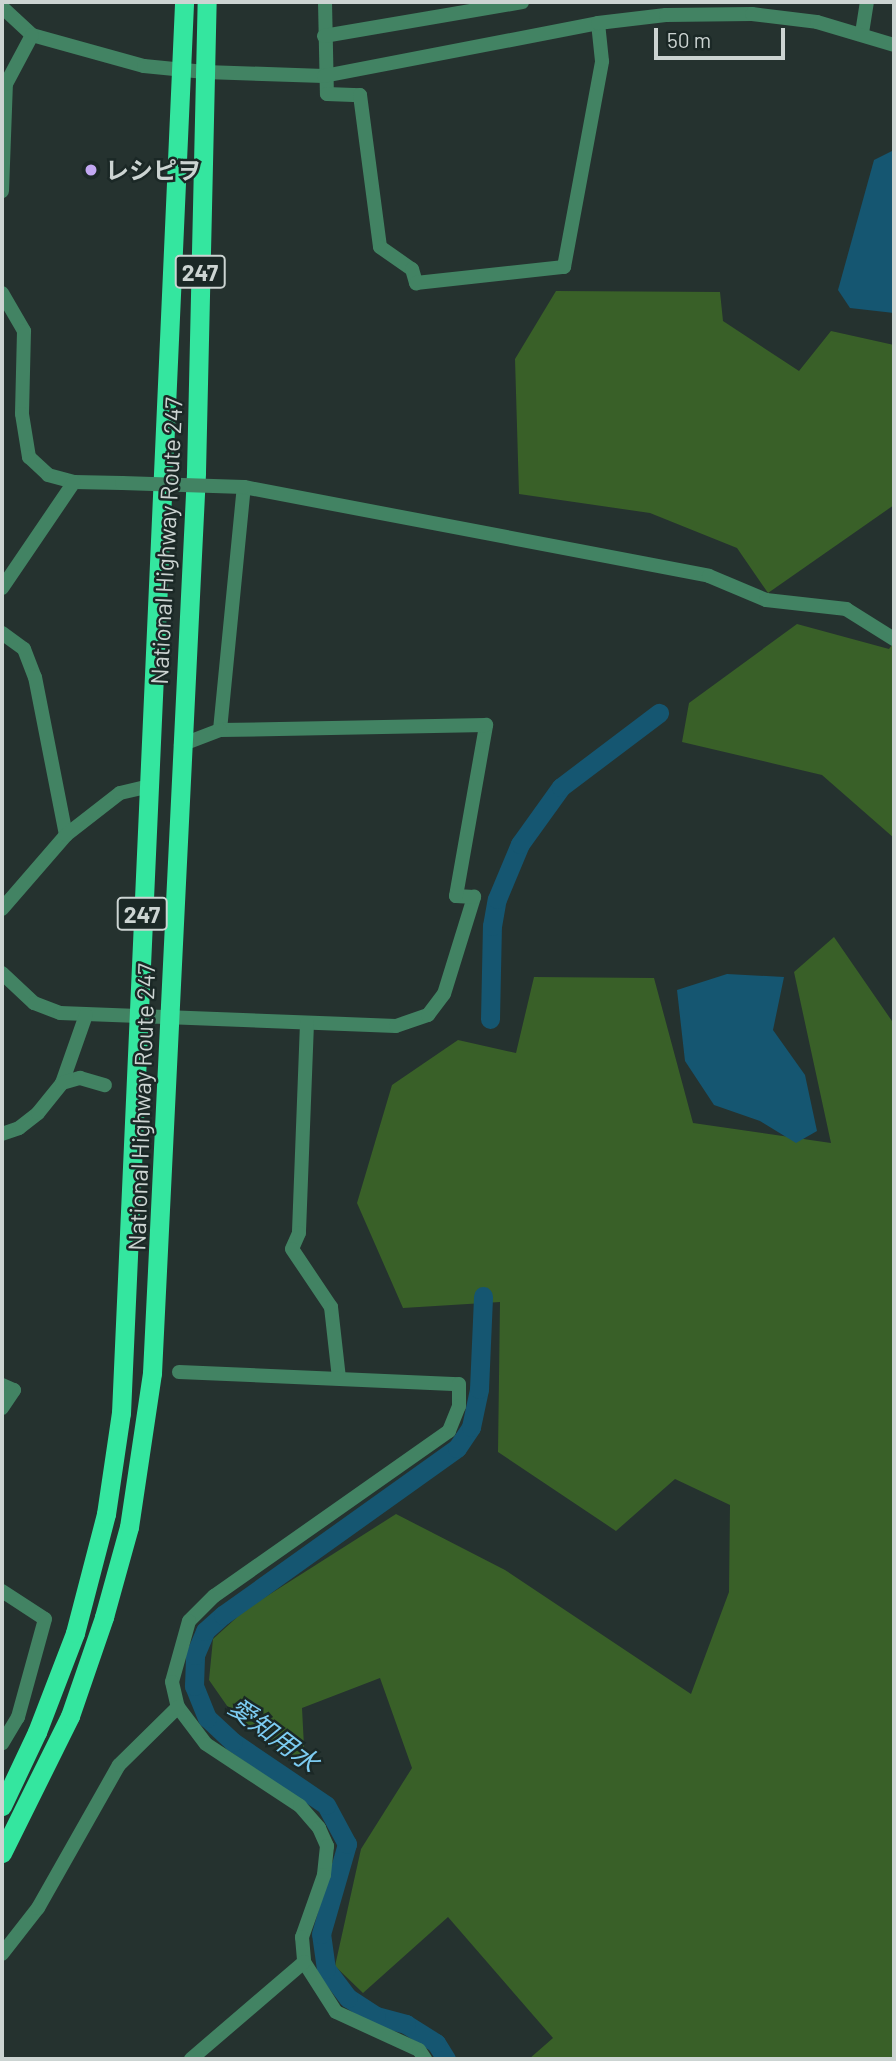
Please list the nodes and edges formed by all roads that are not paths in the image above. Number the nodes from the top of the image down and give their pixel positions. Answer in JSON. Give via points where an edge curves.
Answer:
{"nodes":[{"id":1,"x":184,"y":2,"type":"edge"},
{"id":2,"x":208,"y":2,"type":"edge"},
{"id":3,"x":325,"y":2,"type":"edge"},
{"id":4,"x":522,"y":2,"type":"edge"},
{"id":5,"x":866,"y":2,"type":"edge"},
{"id":6,"x":2,"y":7,"type":"edge"},
{"id":7,"x":598,"y":23,"type":"junction"},
{"id":8,"x":862,"y":33,"type":"junction"},
{"id":9,"x":32,"y":35,"type":"junction"},
{"id":10,"x":324,"y":36,"type":"junction"},
{"id":11,"x":894,"y":45,"type":"edge"},
{"id":12,"x":180,"y":69,"type":"junction"},
{"id":13,"x":205,"y":72,"type":"junction"},
{"id":14,"x":324,"y":76,"type":"junction"},
{"id":15,"x":2,"y":190,"type":"edge"},
{"id":16,"x":2,"y":293,"type":"edge"},
{"id":17,"x":74,"y":482,"type":"junction"},
{"id":18,"x":244,"y":487,"type":"junction"},
{"id":19,"x":2,"y":588,"type":"edge"},
{"id":20,"x":2,"y":633,"type":"edge"},
{"id":21,"x":894,"y":639,"type":"edge"},
{"id":22,"x":220,"y":730,"type":"junction"},
{"id":23,"x":181,"y":745,"type":"junction"},
{"id":24,"x":146,"y":787,"type":"junction"},
{"id":25,"x":66,"y":835,"type":"junction"},
{"id":26,"x":2,"y":909,"type":"edge"},
{"id":27,"x":2,"y":973,"type":"edge"},
{"id":28,"x":86,"y":1015,"type":"junction"},
{"id":29,"x":138,"y":1016,"type":"junction"},
{"id":30,"x":170,"y":1018,"type":"junction"},
{"id":31,"x":307,"y":1023,"type":"junction"},
{"id":32,"x":62,"y":1083,"type":"junction"},
{"id":33,"x":105,"y":1085,"type":"dead end"},
{"id":34,"x":2,"y":1134,"type":"edge"},
{"id":35,"x":179,"y":1372,"type":"dead end"},
{"id":36,"x":339,"y":1378,"type":"junction"},
{"id":37,"x":2,"y":1385,"type":"edge"},
{"id":38,"x":2,"y":1408,"type":"edge"},
{"id":39,"x":2,"y":1591,"type":"edge"},
{"id":40,"x":177,"y":1707,"type":"junction"},
{"id":41,"x":2,"y":1744,"type":"edge"},
{"id":42,"x":2,"y":1806,"type":"edge"},
{"id":43,"x":2,"y":1853,"type":"edge"},
{"id":44,"x":2,"y":1954,"type":"edge"},
{"id":45,"x":304,"y":1962,"type":"junction"},
{"id":46,"x":191,"y":2059,"type":"edge"},
{"id":47,"x":425,"y":2059,"type":"edge"}],
"edges":[{"from":1,"to":12,"type":"highway","name":"National Highway Route 247","number":"247"},
{"from":2,"to":13,"type":"highway","name":"National Highway Route 247","number":"247"},
{"from":3,"to":10,"type":"street"},
{"from":4,"to":10,"type":"street"},
{"from":5,"to":8,"type":"street"},
{"from":6,"to":9,"type":"street"},
{"from":7,"to":8,"type":"street","via":[[752,14]]},
{"from":7,"to":14,"type":"street"},
{"from":7,"to":14,"type":"street","via":[[601,61],[564,267],[416,284],[412,269],[380,247],[360,95],[327,94]]},
{"from":8,"to":11,"type":"street"},
{"from":9,"to":12,"type":"street","via":[[144,66]]},
{"from":9,"to":15,"type":"street","via":[[6,84]]},
{"from":10,"to":14,"type":"street"},
{"from":12,"to":13,"type":"street"},
{"from":12,"to":24,"type":"highway","name":"National Highway Route 247","number":"247"},
{"from":13,"to":14,"type":"street"},
{"from":13,"to":23,"type":"highway","name":"National Highway Route 247","number":"247","via":[[196,472]]},
{"from":16,"to":17,"type":"street","via":[[24,331],[22,414],[29,457],[48,475]]},
{"from":17,"to":18,"type":"street","bridge":true},
{"from":17,"to":19,"type":"street"},
{"from":18,"to":21,"type":"street","via":[[709,576],[766,600],[846,609]]},
{"from":18,"to":22,"type":"street"},
{"from":20,"to":25,"type":"street","via":[[24,649],[35,677]]},
{"from":22,"to":23,"type":"street"},
{"from":22,"to":31,"type":"street","via":[[485,725],[456,897],[474,897],[443,994],[428,1014],[396,1026]]},
{"from":23,"to":30,"type":"highway","name":"National Highway Route 247","number":"247"},
{"from":24,"to":25,"type":"street","via":[[120,793]]},
{"from":24,"to":29,"type":"highway","name":"National Highway Route 247","number":"247"},
{"from":25,"to":26,"type":"street"},
{"from":27,"to":28,"type":"street","via":[[34,1003],[60,1013]]},
{"from":28,"to":29,"type":"street"},
{"from":28,"to":32,"type":"street"},
{"from":29,"to":30,"type":"street"},
{"from":29,"to":42,"type":"highway","name":"National Highway Route 247","number":"247","via":[[121,1413],[106,1514],[75,1633]]},
{"from":30,"to":31,"type":"street"},
{"from":30,"to":43,"type":"highway","name":"National Highway Route 247","number":"247","via":[[152,1373],[129,1527],[70,1716]]},
{"from":31,"to":36,"type":"street","via":[[299,1233],[292,1249],[331,1307]]},
{"from":32,"to":33,"type":"street","via":[[80,1078]]},
{"from":32,"to":34,"type":"street","via":[[38,1113]]},
{"from":35,"to":36,"type":"street"},
{"from":36,"to":40,"type":"street","via":[[459,1384],[459,1406],[449,1431],[419,1456],[214,1596],[189,1621],[172,1682]]},
{"from":37,"to":38,"type":"street","via":[[14,1390]]},
{"from":39,"to":41,"type":"street","via":[[45,1619],[18,1717]]},
{"from":40,"to":44,"type":"street","via":[[119,1765],[38,1908]]},
{"from":40,"to":45,"type":"street","via":[[206,1744],[300,1806],[319,1828],[327,1846],[324,1875],[302,1937]]},
{"from":45,"to":46,"type":"street"},
{"from":45,"to":47,"type":"street","via":[[337,2012],[419,2050]]}]}
